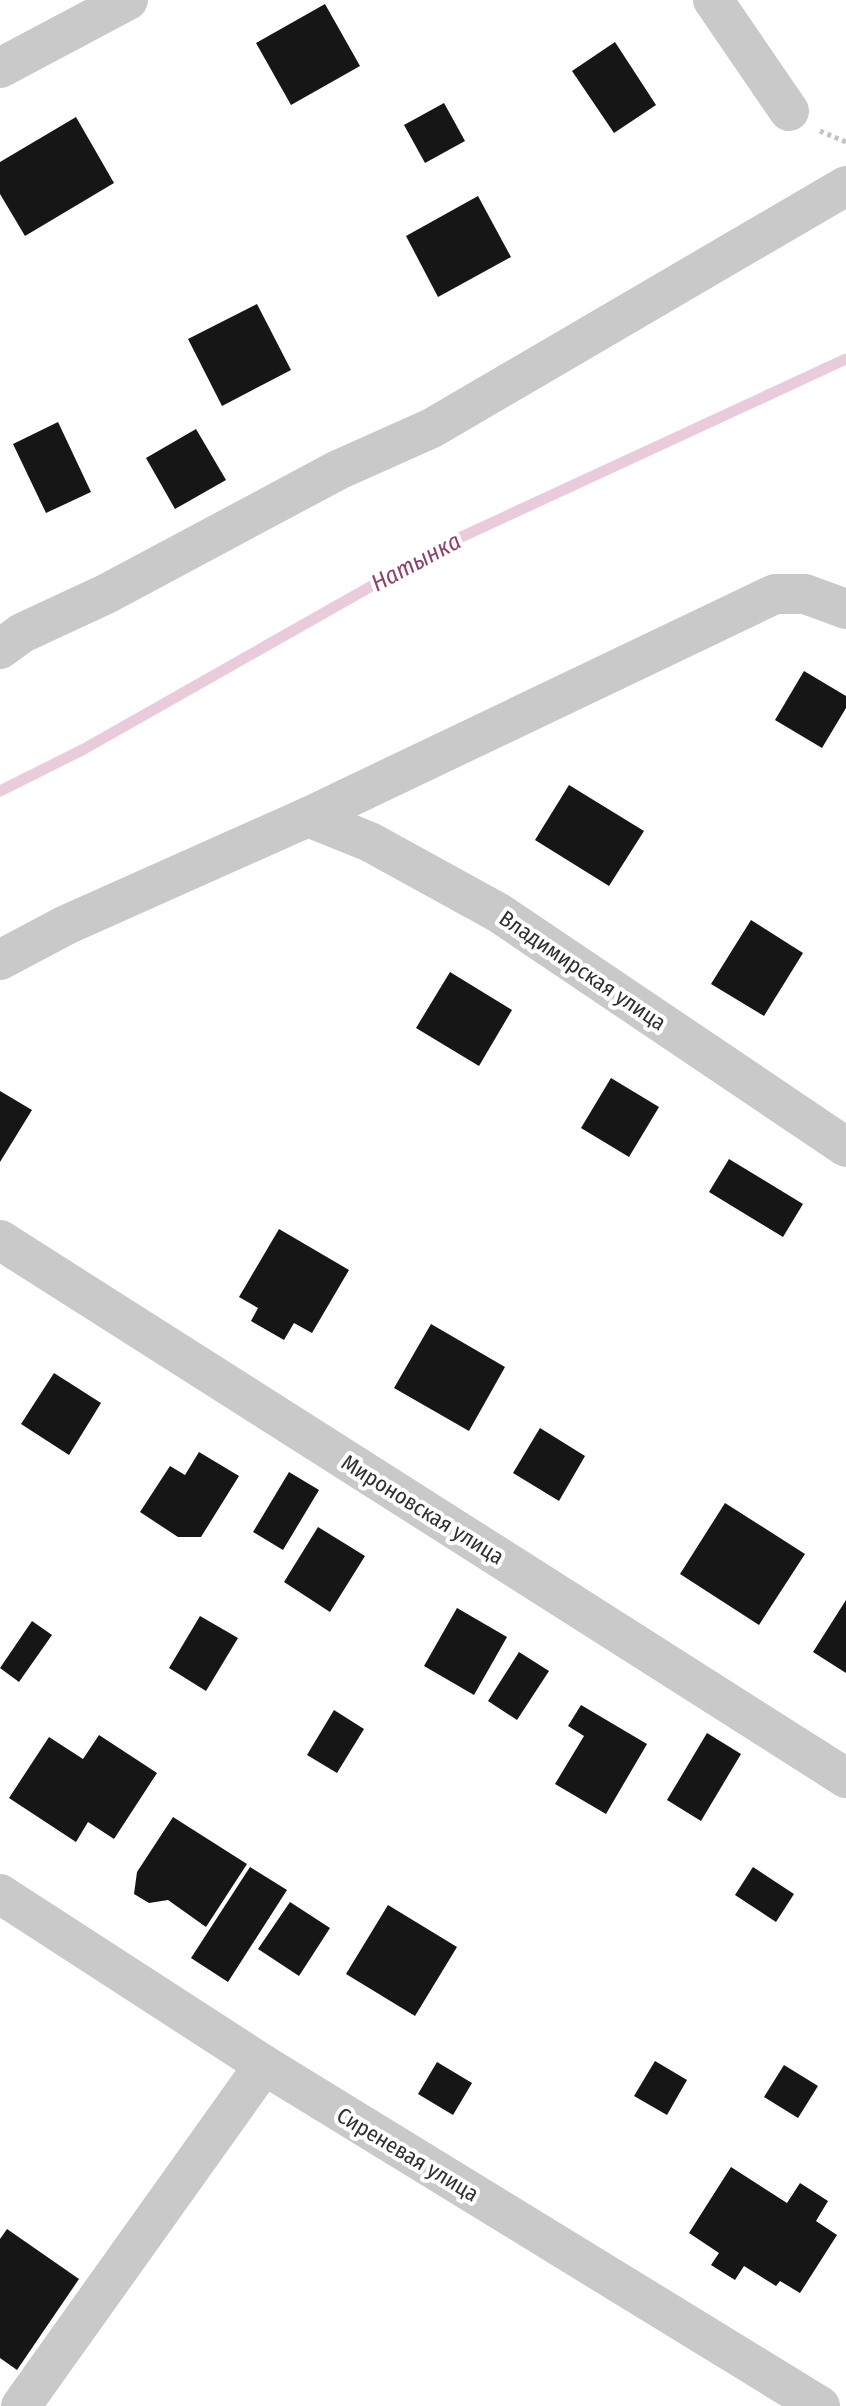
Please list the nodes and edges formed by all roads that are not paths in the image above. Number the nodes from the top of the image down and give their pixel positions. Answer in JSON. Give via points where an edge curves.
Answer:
{"nodes":[{"id":1,"x":128,"y":0,"type":"edge"},
{"id":2,"x":713,"y":0,"type":"edge"},
{"id":3,"x":0,"y":68,"type":"edge"},
{"id":4,"x":789,"y":111,"type":"dead end"},
{"id":5,"x":846,"y":186,"type":"edge"},
{"id":6,"x":846,"y":609,"type":"edge"},
{"id":7,"x":0,"y":649,"type":"edge"},
{"id":8,"x":308,"y":817,"type":"junction"},
{"id":9,"x":0,"y":960,"type":"edge"},
{"id":10,"x":846,"y":1147,"type":"edge"},
{"id":11,"x":0,"y":1240,"type":"edge"},
{"id":12,"x":846,"y":1778,"type":"edge"},
{"id":13,"x":0,"y":1894,"type":"edge"},
{"id":14,"x":264,"y":2065,"type":"junction"},
{"id":15,"x":21,"y":2406,"type":"edge"},
{"id":16,"x":820,"y":2406,"type":"edge"}],
"edges":[{"from":1,"to":3,"type":"street"},
{"from":2,"to":4,"type":"street"},
{"from":5,"to":7,"type":"street","via":[[432,428],[338,470]]},
{"from":6,"to":8,"type":"street","via":[[805,594],[775,594]]},
{"from":8,"to":9,"type":"street"},
{"from":8,"to":10,"type":"street","name":"Владимирская улица","via":[[370,842],[499,913]]},
{"from":11,"to":12,"type":"street","name":"Мироновская улица"},
{"from":13,"to":14,"type":"street","name":"Сиреневая улица"},
{"from":14,"to":15,"type":"street"},
{"from":14,"to":16,"type":"street","name":"Сиреневая улица"}]}
